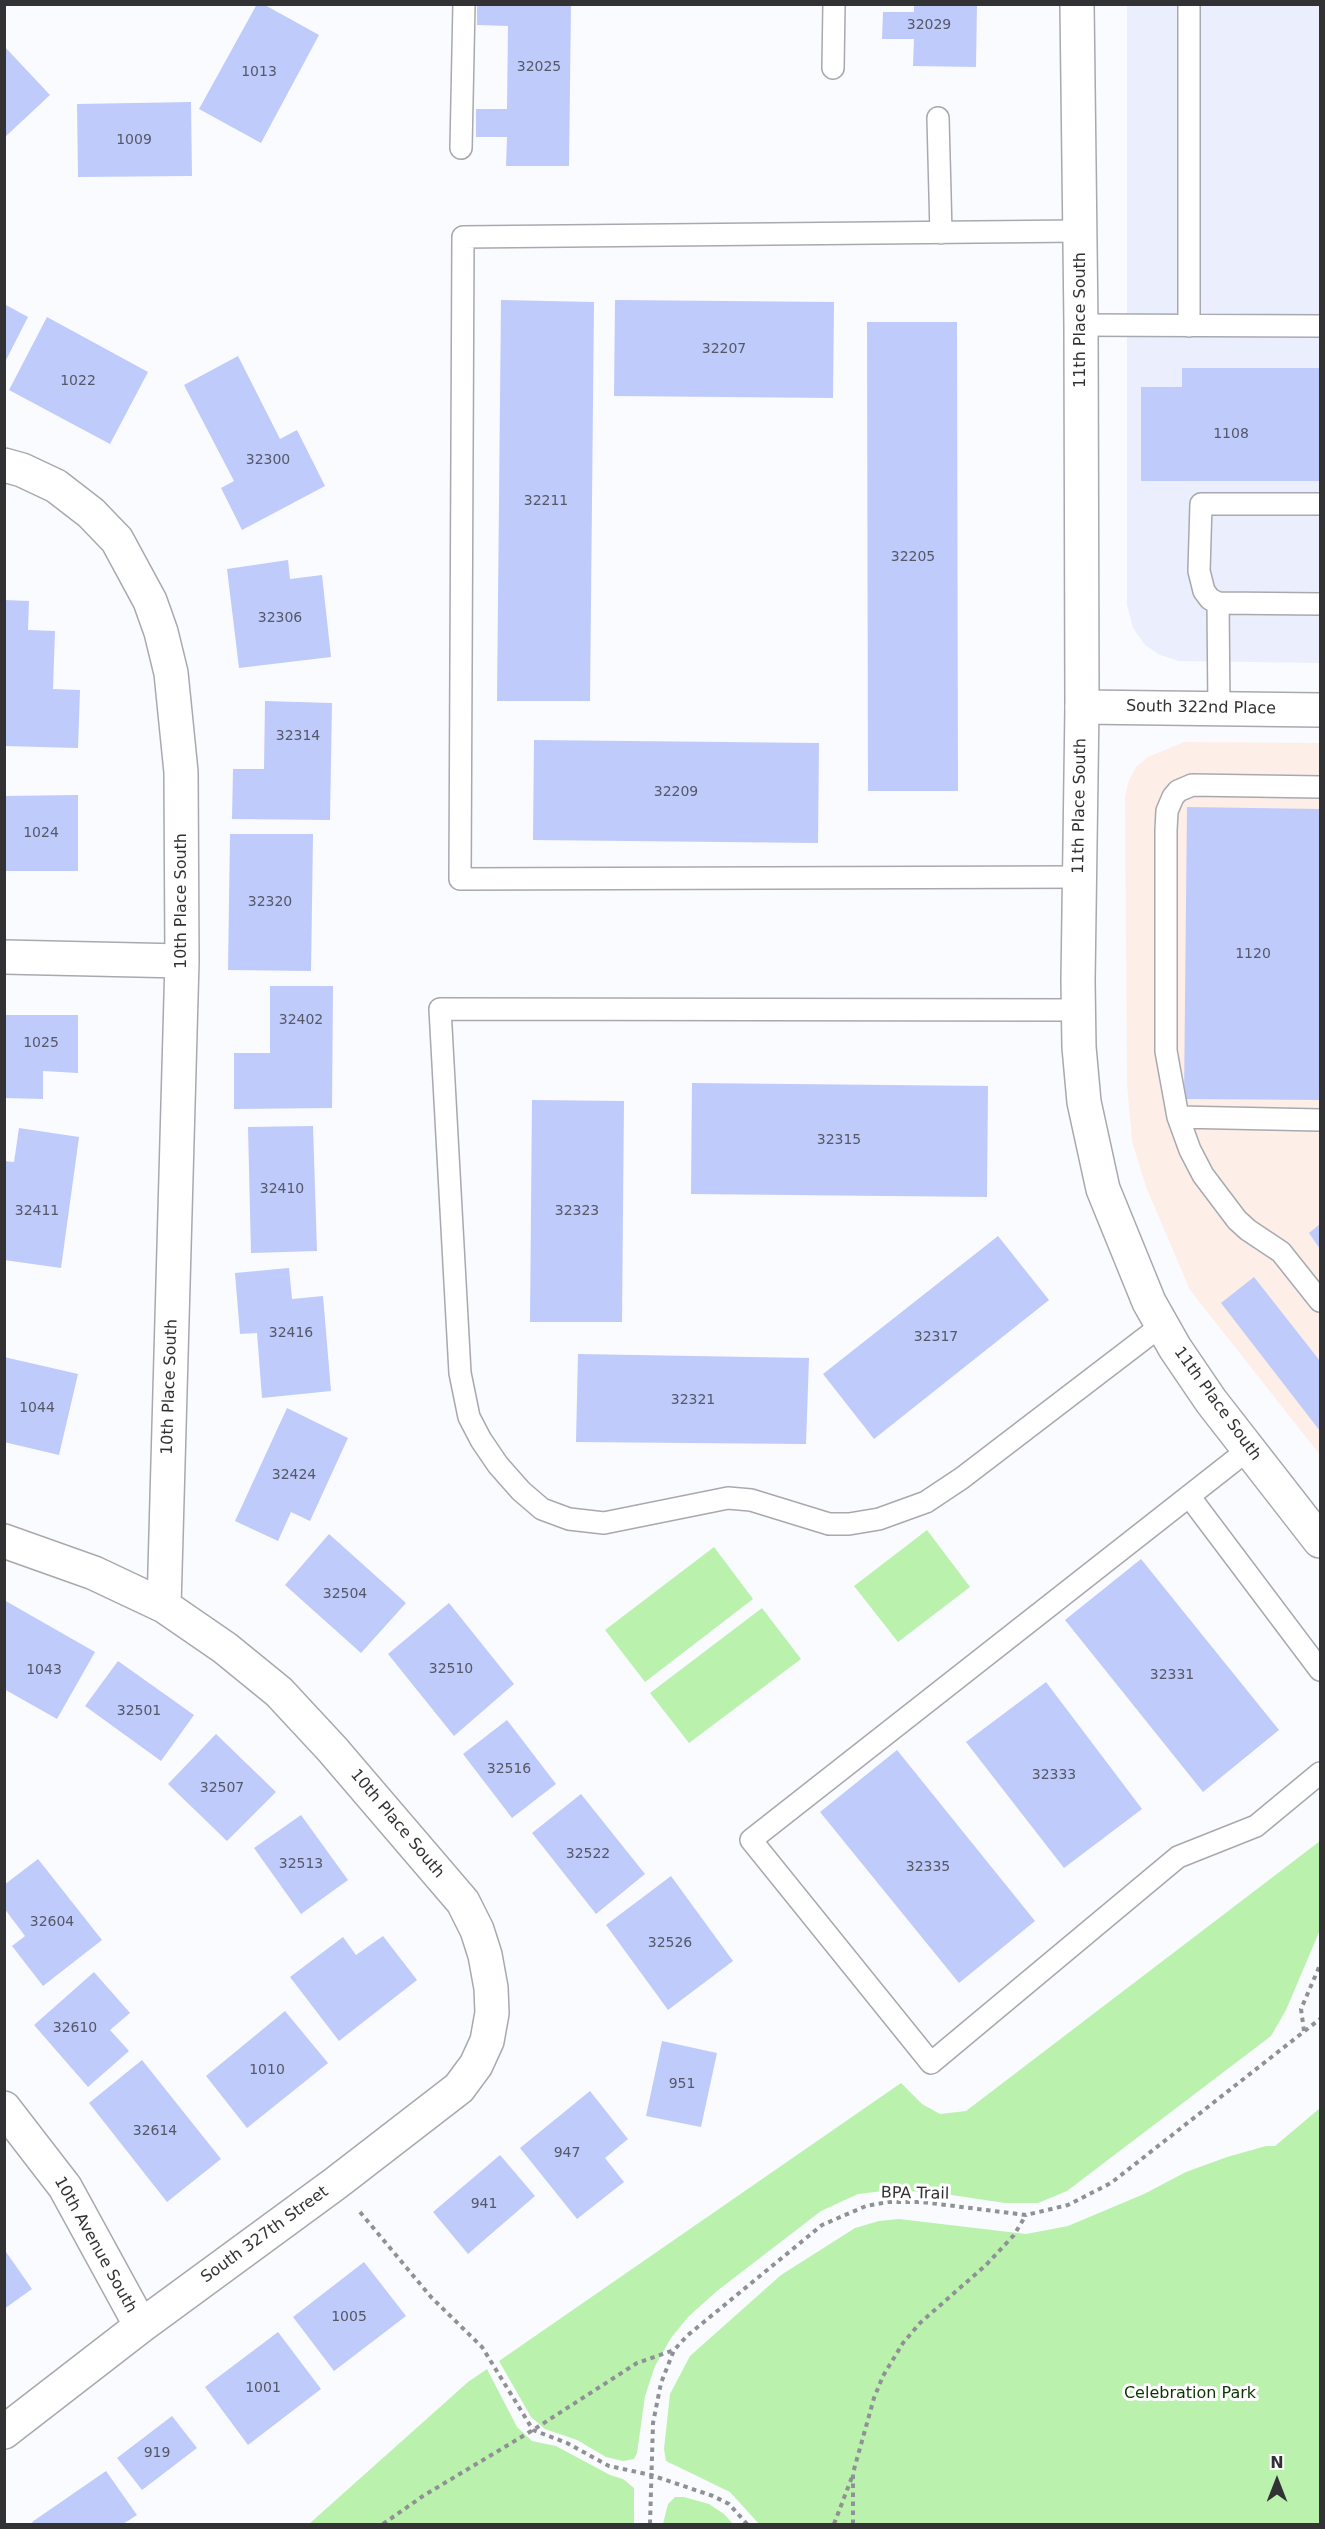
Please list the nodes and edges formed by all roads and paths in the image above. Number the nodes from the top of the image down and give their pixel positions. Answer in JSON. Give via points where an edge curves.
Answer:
{"nodes":[{"id":1,"x":464,"y":4,"type":"edge"},
{"id":2,"x":834,"y":4,"type":"edge"},
{"id":3,"x":1077,"y":4,"type":"edge"},
{"id":4,"x":1190,"y":4,"type":"edge"},
{"id":5,"x":833,"y":68,"type":"dead end"},
{"id":6,"x":938,"y":118,"type":"dead end"},
{"id":7,"x":461,"y":148,"type":"dead end"},
{"id":8,"x":1080,"y":231,"type":"junction"},
{"id":9,"x":941,"y":233,"type":"junction"},
{"id":10,"x":1081,"y":325,"type":"junction"},
{"id":11,"x":1189,"y":326,"type":"junction"},
{"id":12,"x":1320,"y":326,"type":"edge"},
{"id":13,"x":4,"y":465,"type":"edge"},
{"id":14,"x":1320,"y":504,"type":"edge"},
{"id":15,"x":1218,"y":603,"type":"junction"},
{"id":16,"x":1320,"y":604,"type":"edge"},
{"id":17,"x":1082,"y":707,"type":"junction"},
{"id":18,"x":1220,"y":708,"type":"junction"},
{"id":19,"x":1320,"y":710,"type":"edge"},
{"id":20,"x":1320,"y":787,"type":"edge"},
{"id":21,"x":1079,"y":877,"type":"junction"},
{"id":22,"x":4,"y":957,"type":"edge"},
{"id":23,"x":182,"y":961,"type":"junction"},
{"id":24,"x":1078,"y":1010,"type":"junction"},
{"id":25,"x":1178,"y":1117,"type":"junction"},
{"id":26,"x":1320,"y":1119,"type":"edge"},
{"id":27,"x":1320,"y":1301,"type":"edge"},
{"id":28,"x":1162,"y":1325,"type":"junction"},
{"id":29,"x":1249,"y":1449,"type":"junction"},
{"id":30,"x":1189,"y":1496,"type":"junction"},
{"id":31,"x":4,"y":1540,"type":"edge"},
{"id":32,"x":1320,"y":1540,"type":"edge"},
{"id":33,"x":164,"y":1606,"type":"junction"},
{"id":34,"x":1320,"y":1670,"type":"edge"},
{"id":35,"x":1320,"y":1773,"type":"edge"},
{"id":36,"x":1320,"y":1965,"type":"edge"},
{"id":37,"x":492,"y":2013,"type":"joint"},
{"id":38,"x":1320,"y":2019,"type":"edge"},
{"id":39,"x":1304,"y":2032,"type":"junction"},
{"id":40,"x":4,"y":2108,"type":"edge"},
{"id":41,"x":336,"y":2183,"type":"junction"},
{"id":42,"x":1026,"y":2215,"type":"junction"},
{"id":43,"x":141,"y":2326,"type":"junction"},
{"id":44,"x":674,"y":2350,"type":"junction"},
{"id":45,"x":533,"y":2430,"type":"junction"},
{"id":46,"x":4,"y":2432,"type":"edge"},
{"id":47,"x":853,"y":2473,"type":"junction"},
{"id":48,"x":651,"y":2475,"type":"junction"},
{"id":49,"x":383,"y":2524,"type":"edge"},
{"id":50,"x":650,"y":2524,"type":"edge"},
{"id":51,"x":747,"y":2524,"type":"edge"},
{"id":52,"x":834,"y":2524,"type":"edge"},
{"id":53,"x":853,"y":2524,"type":"edge"}],
"edges":[{"from":1,"to":7,"type":"lane"},
{"from":2,"to":5,"type":"lane"},
{"from":3,"to":8,"type":"street","name":"11th Place South"},
{"from":4,"to":11,"type":"lane"},
{"from":6,"to":9,"type":"lane"},
{"from":8,"to":9,"type":"lane"},
{"from":8,"to":10,"type":"street","name":"11th Place South"},
{"from":9,"to":21,"type":"lane","via":[[463,237],[460,879]]},
{"from":10,"to":11,"type":"lane"},
{"from":10,"to":17,"type":"street","name":"11th Place South"},
{"from":11,"to":12,"type":"lane"},
{"from":13,"to":23,"type":"street","name":"10th Place South","via":[[56,486],[117,540],[137,574],[161,632],[171,673],[181,772]]},
{"from":14,"to":15,"type":"lane","via":[[1201,504],[1200,581],[1210,599]]},
{"from":15,"to":16,"type":"lane"},
{"from":15,"to":18,"type":"lane"},
{"from":17,"to":18,"type":"street","name":"South 322nd Place"},
{"from":17,"to":21,"type":"street","name":"11th Place South"},
{"from":18,"to":19,"type":"street","name":"South 322nd Place"},
{"from":20,"to":25,"type":"lane","via":[[1192,785],[1178,791],[1168,806],[1166,1051]]},
{"from":21,"to":24,"type":"street","name":"11th Place South"},
{"from":22,"to":23,"type":"street"},
{"from":23,"to":33,"type":"street","name":"10th Place South"},
{"from":24,"to":28,"type":"street","name":"11th Place South","via":[[1084,1102],[1103,1189]]},
{"from":24,"to":28,"type":"lane","via":[[440,1009],[460,1373],[469,1417],[492,1457],[521,1491],[542,1509],[569,1519],[604,1523],[728,1498],[751,1500],[829,1524],[849,1524],[879,1519],[926,1502]]},
{"from":25,"to":26,"type":"lane"},
{"from":25,"to":27,"type":"lane","via":[[1203,1175],[1237,1220],[1281,1252]]},
{"from":28,"to":29,"type":"street","name":"11th Place South","via":[[1211,1401]]},
{"from":29,"to":30,"type":"lane"},
{"from":29,"to":32,"type":"street","name":"11th Place South"},
{"from":30,"to":34,"type":"lane"},
{"from":30,"to":35,"type":"lane","via":[[751,1840],[931,2063],[1178,1857],[1256,1826]]},
{"from":31,"to":33,"type":"street","via":[[94,1573]]},
{"from":33,"to":37,"type":"street","name":"10th Place South","via":[[279,1692],[333,1749],[463,1902],[484,1954]]},
{"from":36,"to":39,"type":"path","via":[[1301,2009]]},
{"from":37,"to":41,"type":"street","name":"South 327th Street","via":[[487,2041],[459,2088]]},
{"from":38,"to":39,"type":"path","name":"BPA Trail"},
{"from":39,"to":42,"type":"path","name":"BPA Trail","via":[[1111,2183],[1068,2205]]},
{"from":40,"to":43,"type":"street","name":"10th Avenue South","via":[[65,2187]]},
{"from":41,"to":43,"type":"street","name":"South 327th Street"},
{"from":41,"to":45,"type":"path","via":[[431,2297],[482,2347]]},
{"from":42,"to":44,"type":"path","name":"BPA Trail","via":[[922,2202],[888,2202],[847,2213],[822,2225],[687,2335]]},
{"from":42,"to":47,"type":"path","via":[[1014,2235],[986,2265],[930,2312],[903,2343],[874,2398]]},
{"from":43,"to":46,"type":"street","name":"South 327th Street"},
{"from":44,"to":45,"type":"path","via":[[638,2362]]},
{"from":44,"to":48,"type":"path","name":"BPA Trail","via":[[661,2383],[653,2423]]},
{"from":45,"to":48,"type":"path","via":[[609,2466]]},
{"from":45,"to":49,"type":"path"},
{"from":47,"to":52,"type":"path"},
{"from":47,"to":53,"type":"path"},
{"from":48,"to":50,"type":"path","name":"BPA Trail"},
{"from":48,"to":51,"type":"path","via":[[729,2504]]}]}
